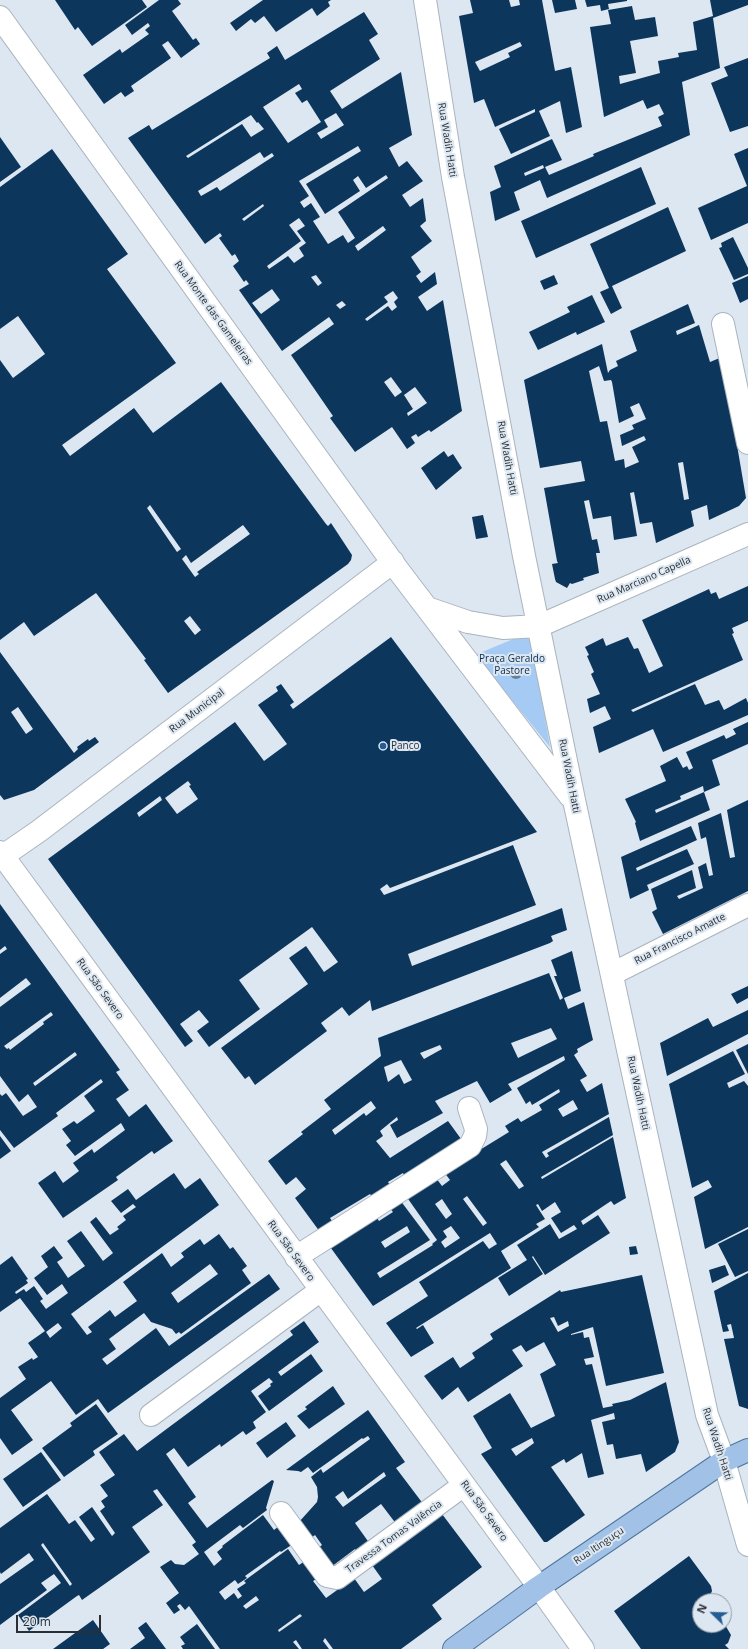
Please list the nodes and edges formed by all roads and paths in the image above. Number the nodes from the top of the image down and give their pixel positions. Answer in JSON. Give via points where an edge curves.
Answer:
{"nodes":[{"id":1,"x":425,"y":0,"type":"edge"},
{"id":2,"x":0,"y":18,"type":"edge"},
{"id":3,"x":723,"y":324,"type":"dead end"},
{"id":4,"x":748,"y":443,"type":"edge"},
{"id":5,"x":748,"y":534,"type":"edge"},
{"id":6,"x":393,"y":562,"type":"junction"},
{"id":7,"x":427,"y":608,"type":"junction"},
{"id":8,"x":539,"y":626,"type":"junction"},
{"id":9,"x":574,"y":800,"type":"junction"},
{"id":10,"x":1,"y":856,"type":"edge"},
{"id":11,"x":748,"y":905,"type":"edge"},
{"id":12,"x":612,"y":974,"type":"junction"},
{"id":13,"x":469,"y":1108,"type":"dead end"},
{"id":14,"x":296,"y":1257,"type":"junction"},
{"id":15,"x":321,"y":1290,"type":"junction"},
{"id":16,"x":151,"y":1416,"type":"dead end"},
{"id":17,"x":748,"y":1450,"type":"edge"},
{"id":18,"x":724,"y":1461,"type":"junction"},
{"id":19,"x":464,"y":1485,"type":"junction"},
{"id":20,"x":281,"y":1513,"type":"dead end"},
{"id":21,"x":748,"y":1545,"type":"edge"},
{"id":22,"x":539,"y":1587,"type":"junction"},
{"id":23,"x":454,"y":1649,"type":"edge"},
{"id":24,"x":583,"y":1649,"type":"edge"}],
"edges":[{"from":1,"to":8,"type":"street","name":"Rua Wadih Hatti","via":[[453,178]]},
{"from":2,"to":6,"type":"street","name":"Rua Monte das Gameleiras"},
{"from":3,"to":4,"type":"street"},
{"from":5,"to":8,"type":"street","name":"Rua Marciano Capella"},
{"from":6,"to":7,"type":"street","name":"Rua Monte das Gameleiras"},
{"from":6,"to":10,"type":"street","name":"Rua Municipal"},
{"from":7,"to":8,"type":"street","via":[[468,622],[502,628]]},
{"from":7,"to":9,"type":"street","name":"Rua Monte das Gameleiras"},
{"from":8,"to":9,"type":"street","name":"Rua Wadih Hatti"},
{"from":9,"to":12,"type":"street","name":"Rua Wadih Hatti"},
{"from":10,"to":14,"type":"street","name":"Rua São Severo"},
{"from":11,"to":12,"type":"street","name":"Rua Francisco Amatte"},
{"from":12,"to":18,"type":"street","name":"Rua Wadih Hatti","via":[[707,1415]]},
{"from":13,"to":14,"type":"street","via":[[476,1129],[470,1146]]},
{"from":14,"to":15,"type":"street","name":"Rua São Severo"},
{"from":15,"to":16,"type":"street"},
{"from":15,"to":19,"type":"street","name":"Rua São Severo"},
{"from":17,"to":18,"type":"main road","name":"Rua Itinguçu"},
{"from":18,"to":21,"type":"street","name":"Rua Wadih Hatti"},
{"from":18,"to":22,"type":"main road","name":"Rua Itinguçu"},
{"from":19,"to":20,"type":"street","name":"Travessa Tomas Valência","via":[[337,1578],[327,1576]]},
{"from":19,"to":22,"type":"street","name":"Rua São Severo"},
{"from":22,"to":23,"type":"main road","name":"Rua Itinguçu"},
{"from":22,"to":24,"type":"street","name":"Rua São Severo"}]}
